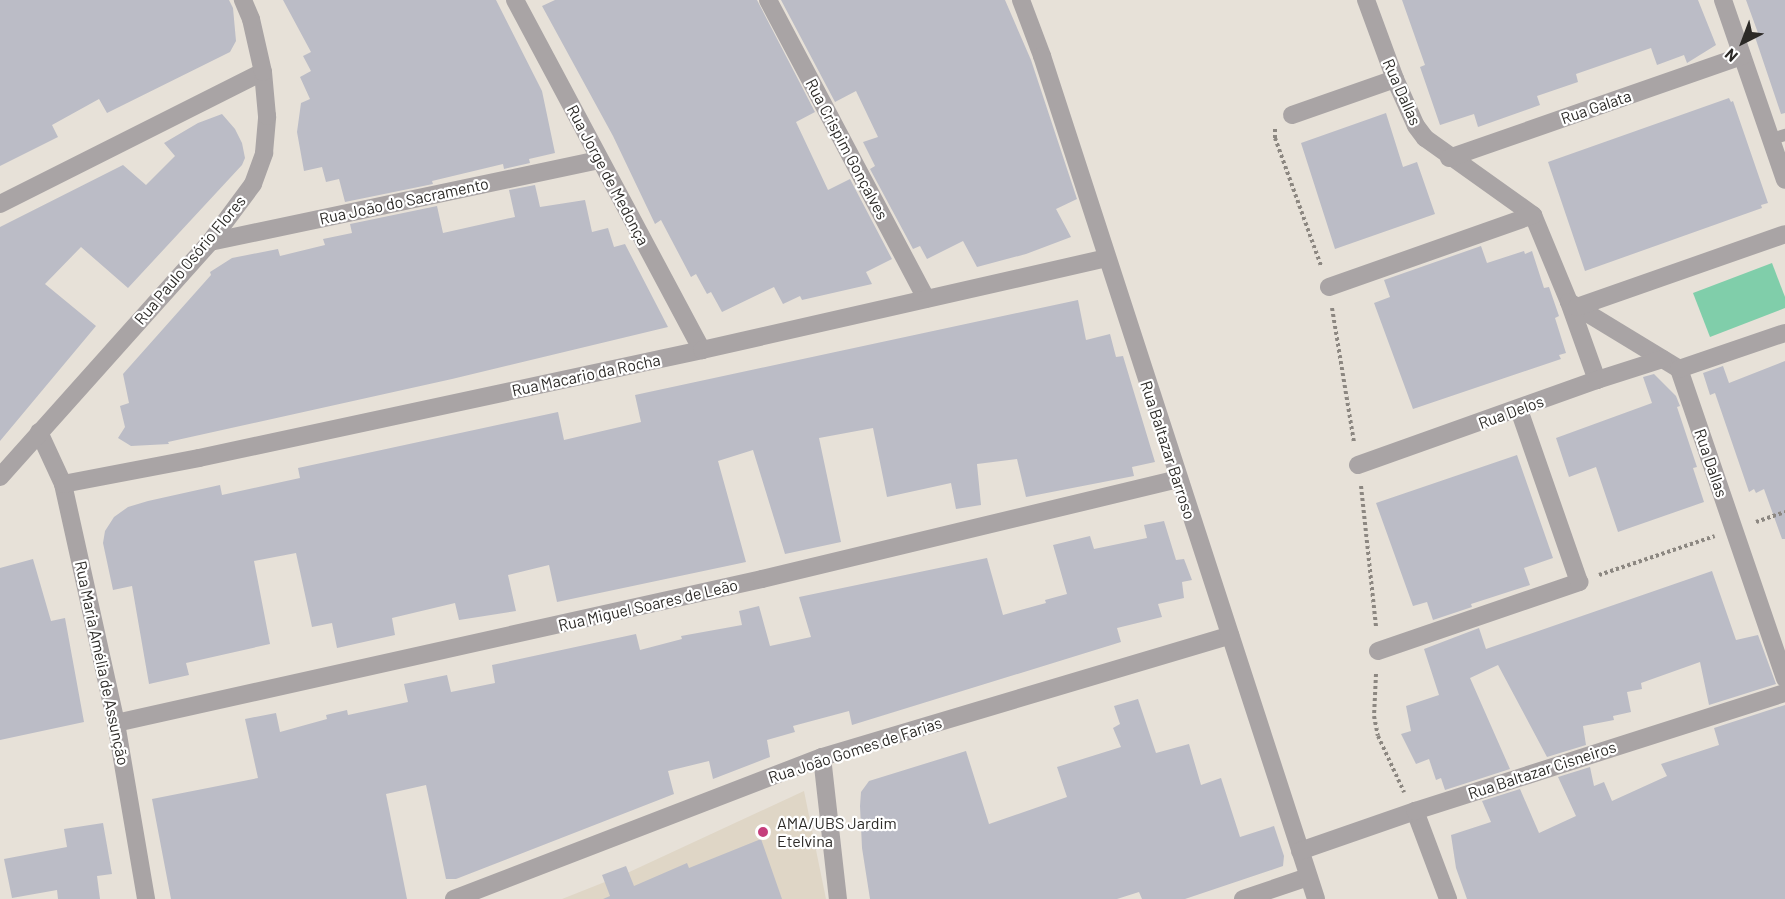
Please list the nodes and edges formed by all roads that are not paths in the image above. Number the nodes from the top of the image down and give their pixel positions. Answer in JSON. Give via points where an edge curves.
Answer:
{"nodes":[{"id":1,"x":243,"y":0,"type":"edge"},
{"id":2,"x":515,"y":0,"type":"edge"},
{"id":3,"x":768,"y":0,"type":"edge"},
{"id":4,"x":1021,"y":0,"type":"edge"},
{"id":5,"x":1366,"y":0,"type":"edge"},
{"id":6,"x":1723,"y":0,"type":"edge"},
{"id":7,"x":1742,"y":57,"type":"junction"},
{"id":8,"x":263,"y":72,"type":"junction"},
{"id":9,"x":1395,"y":79,"type":"junction"},
{"id":10,"x":1292,"y":115,"type":"dead end"},
{"id":11,"x":1778,"y":137,"type":"edge"},
{"id":12,"x":1449,"y":158,"type":"junction"},
{"id":13,"x":599,"y":160,"type":"junction"},
{"id":14,"x":1785,"y":180,"type":"edge"},
{"id":15,"x":0,"y":204,"type":"edge"},
{"id":16,"x":1533,"y":215,"type":"junction"},
{"id":17,"x":1785,"y":234,"type":"edge"},
{"id":18,"x":210,"y":242,"type":"junction"},
{"id":19,"x":1106,"y":258,"type":"junction"},
{"id":20,"x":1329,"y":287,"type":"dead end"},
{"id":21,"x":926,"y":299,"type":"junction"},
{"id":22,"x":1573,"y":305,"type":"junction"},
{"id":23,"x":1785,"y":333,"type":"edge"},
{"id":24,"x":702,"y":350,"type":"junction"},
{"id":25,"x":1671,"y":364,"type":"junction"},
{"id":26,"x":1597,"y":380,"type":"junction"},
{"id":27,"x":1520,"y":410,"type":"junction"},
{"id":28,"x":39,"y":432,"type":"junction"},
{"id":29,"x":1358,"y":465,"type":"dead end"},
{"id":30,"x":0,"y":477,"type":"edge"},
{"id":31,"x":1178,"y":479,"type":"junction"},
{"id":32,"x":63,"y":484,"type":"junction"},
{"id":33,"x":1230,"y":635,"type":"junction"},
{"id":34,"x":1378,"y":651,"type":"dead end"},
{"id":35,"x":1785,"y":678,"type":"edge"},
{"id":36,"x":1785,"y":693,"type":"edge"},
{"id":37,"x":116,"y":723,"type":"junction"},
{"id":38,"x":822,"y":758,"type":"junction"},
{"id":39,"x":1415,"y":811,"type":"junction"},
{"id":40,"x":1300,"y":851,"type":"junction"},
{"id":41,"x":1308,"y":877,"type":"junction"},
{"id":42,"x":146,"y":899,"type":"edge"},
{"id":43,"x":454,"y":899,"type":"edge"},
{"id":44,"x":838,"y":899,"type":"edge"},
{"id":45,"x":1243,"y":899,"type":"edge"},
{"id":46,"x":1316,"y":899,"type":"edge"},
{"id":47,"x":1448,"y":899,"type":"edge"}],
"edges":[{"from":1,"to":8,"type":"street","name":"Rua Paulo Osório Flores"},
{"from":2,"to":13,"type":"street","name":"Rua Jorge de Medonça"},
{"from":3,"to":21,"type":"street","name":"Rua Crispim Gonçalves"},
{"from":4,"to":19,"type":"street","name":"Rua Baltazar Barroso"},
{"from":5,"to":9,"type":"street","name":"Rua Dallas"},
{"from":6,"to":7,"type":"street"},
{"from":7,"to":11,"type":"street"},
{"from":7,"to":12,"type":"street","name":"Rua Galata"},
{"from":8,"to":15,"type":"street"},
{"from":8,"to":18,"type":"street","name":"Rua Paulo Osório Flores","via":[[267,116],[264,153],[253,184]]},
{"from":9,"to":10,"type":"street"},
{"from":9,"to":12,"type":"street","name":"Rua Dallas","via":[[1416,126]]},
{"from":11,"to":14,"type":"street"},
{"from":12,"to":16,"type":"street","name":"Rua Dallas"},
{"from":13,"to":18,"type":"street","name":"Rua João do Sacramento"},
{"from":13,"to":24,"type":"street","name":"Rua Jorge de Medonça"},
{"from":16,"to":20,"type":"street"},
{"from":16,"to":22,"type":"street"},
{"from":17,"to":22,"type":"street"},
{"from":18,"to":28,"type":"street","name":"Rua Paulo Osório Flores"},
{"from":19,"to":21,"type":"street","name":"Rua Macario da Rocha"},
{"from":19,"to":31,"type":"street","name":"Rua Baltazar Barroso"},
{"from":21,"to":24,"type":"street","name":"Rua Macario da Rocha"},
{"from":22,"to":25,"type":"street"},
{"from":22,"to":26,"type":"street"},
{"from":23,"to":25,"type":"street","name":"Rua Delos"},
{"from":24,"to":32,"type":"street","name":"Rua Macario da Rocha"},
{"from":25,"to":26,"type":"street","name":"Rua Delos"},
{"from":25,"to":35,"type":"street","name":"Rua Dallas"},
{"from":26,"to":27,"type":"street","name":"Rua Delos"},
{"from":27,"to":29,"type":"street","name":"Rua Delos"},
{"from":27,"to":34,"type":"street","via":[[1579,582]]},
{"from":28,"to":30,"type":"street","name":"Rua Paulo Osório Flores"},
{"from":28,"to":32,"type":"street","name":"Rua Maria Amélia de Assunção"},
{"from":31,"to":33,"type":"street","name":"Rua Baltazar Barroso"},
{"from":31,"to":37,"type":"street","name":"Rua Miguel Soares de Leão","via":[[762,579]]},
{"from":32,"to":37,"type":"street","name":"Rua Maria Amélia de Assunção"},
{"from":33,"to":38,"type":"street","name":"Rua João Gomes de Farias"},
{"from":33,"to":40,"type":"street","name":"Rua Baltazar Barroso"},
{"from":36,"to":39,"type":"street","name":"Rua Baltazar Cisneiros"},
{"from":37,"to":42,"type":"street","name":"Rua Maria Amélia de Assunção"},
{"from":38,"to":43,"type":"street","name":"Rua João Gomes de Farias"},
{"from":38,"to":44,"type":"street"},
{"from":39,"to":40,"type":"street","name":"Rua Baltazar Cisneiros"},
{"from":39,"to":47,"type":"street"},
{"from":40,"to":41,"type":"street","name":"Rua Baltazar Barroso"},
{"from":41,"to":45,"type":"street"},
{"from":41,"to":46,"type":"street","name":"Rua Baltazar Barroso"}]}
